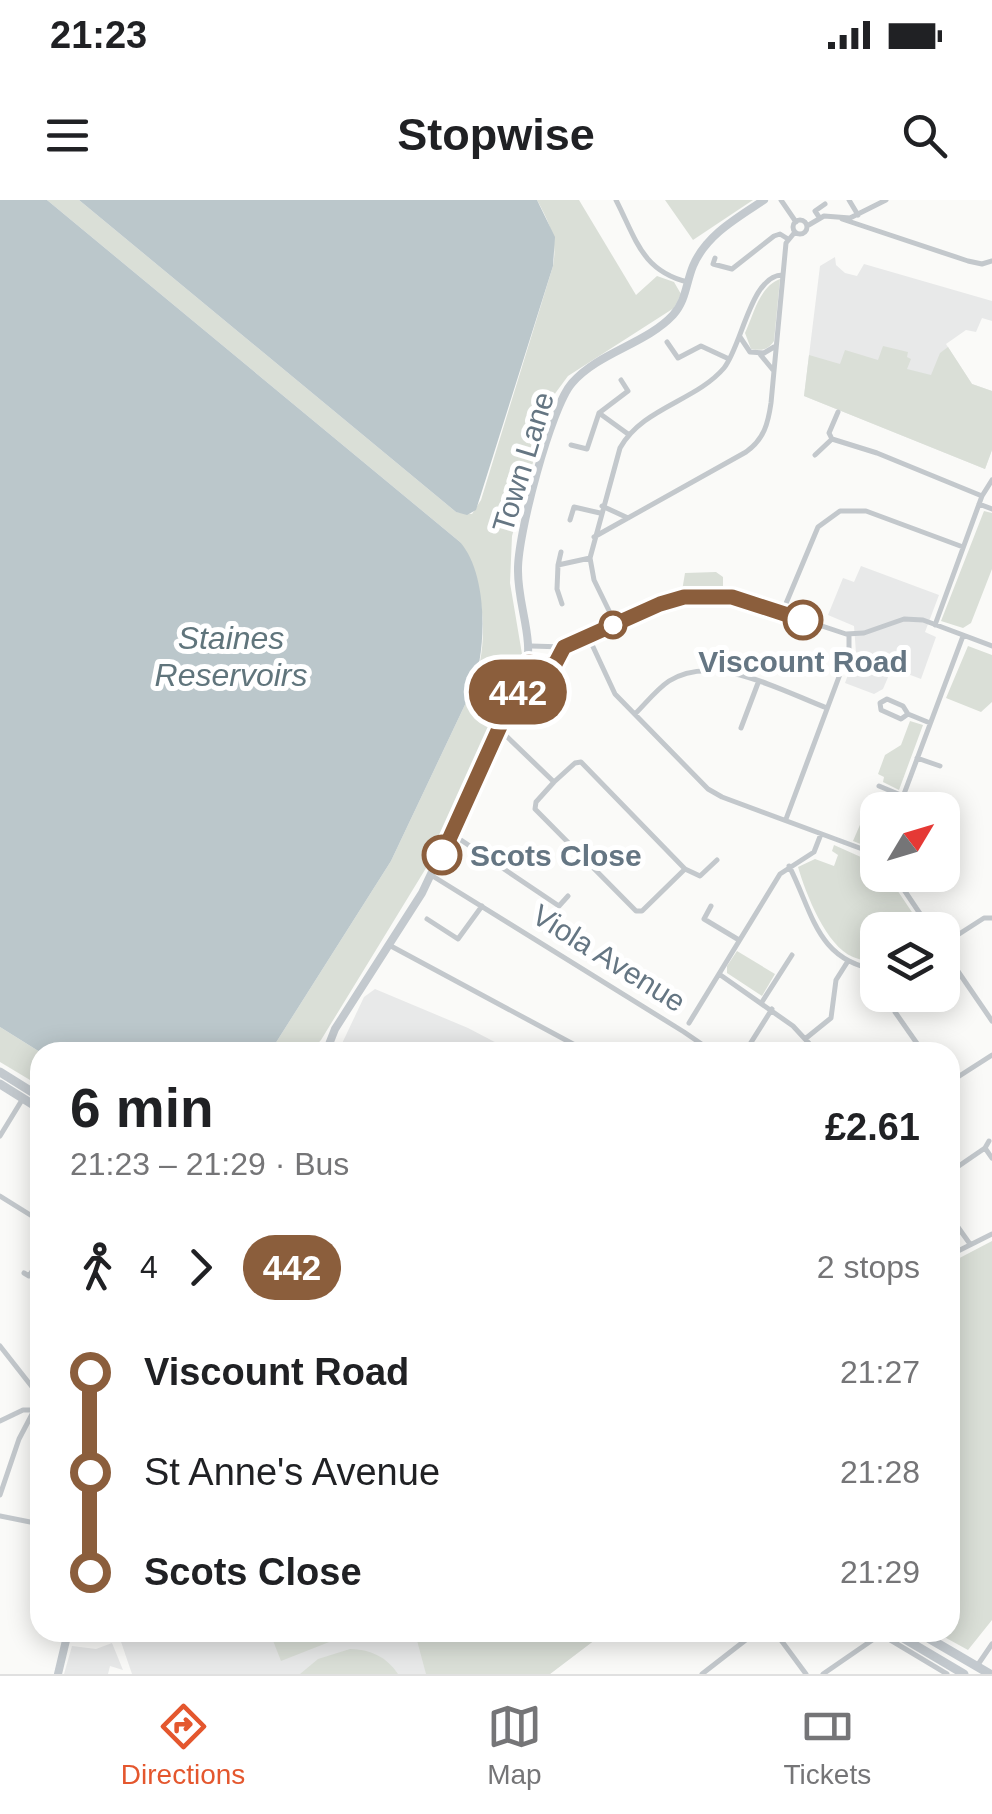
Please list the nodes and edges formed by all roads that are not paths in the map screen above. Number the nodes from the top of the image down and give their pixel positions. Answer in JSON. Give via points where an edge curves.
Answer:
{"nodes":[{"id":1,"x":616,"y":200,"type":"edge"},
{"id":2,"x":764,"y":200,"type":"edge"},
{"id":3,"x":782,"y":200,"type":"edge"},
{"id":4,"x":849,"y":200,"type":"edge"},
{"id":5,"x":886,"y":200,"type":"edge"},
{"id":6,"x":825,"y":204,"type":"dead end"},
{"id":7,"x":869,"y":210,"type":"junction"},
{"id":8,"x":817,"y":214,"type":"junction"},
{"id":9,"x":808,"y":215,"type":"dead end"},
{"id":10,"x":858,"y":215,"type":"junction"},
{"id":11,"x":842,"y":219,"type":"junction"},
{"id":12,"x":796,"y":222,"type":"junction"},
{"id":13,"x":807,"y":226,"type":"junction"},
{"id":14,"x":870,"y":229,"type":"junction"},
{"id":15,"x":795,"y":232,"type":"junction"},
{"id":16,"x":788,"y":239,"type":"junction"},
{"id":17,"x":715,"y":258,"type":"dead end"},
{"id":18,"x":992,"y":261,"type":"edge"},
{"id":19,"x":783,"y":275,"type":"junction"},
{"id":20,"x":688,"y":282,"type":"junction"},
{"id":21,"x":740,"y":336,"type":"junction"},
{"id":22,"x":667,"y":342,"type":"dead end"},
{"id":23,"x":776,"y":345,"type":"junction"},
{"id":24,"x":750,"y":352,"type":"junction"},
{"id":25,"x":759,"y":353,"type":"junction"},
{"id":26,"x":731,"y":357,"type":"junction"},
{"id":27,"x":773,"y":371,"type":"junction"},
{"id":28,"x":622,"y":380,"type":"dead end"},
{"id":29,"x":838,"y":412,"type":"dead end"},
{"id":30,"x":599,"y":413,"type":"junction"},
{"id":31,"x":628,"y":434,"type":"junction"},
{"id":32,"x":832,"y":439,"type":"junction"},
{"id":33,"x":881,"y":443,"type":"dead end"},
{"id":34,"x":571,"y":445,"type":"dead end"},
{"id":35,"x":876,"y":453,"type":"junction"},
{"id":36,"x":815,"y":455,"type":"dead end"},
{"id":37,"x":992,"y":480,"type":"edge"},
{"id":38,"x":982,"y":496,"type":"junction"},
{"id":39,"x":979,"y":504,"type":"junction"},
{"id":40,"x":992,"y":508,"type":"edge"},
{"id":41,"x":601,"y":509,"type":"junction"},
{"id":42,"x":628,"y":518,"type":"junction"},
{"id":43,"x":570,"y":520,"type":"dead end"},
{"id":44,"x":594,"y":537,"type":"junction"},
{"id":45,"x":963,"y":546,"type":"junction"},
{"id":46,"x":560,"y":552,"type":"dead end"},
{"id":47,"x":590,"y":558,"type":"junction"},
{"id":48,"x":558,"y":565,"type":"junction"},
{"id":49,"x":562,"y":604,"type":"dead end"},
{"id":50,"x":782,"y":613,"type":"junction"},
{"id":51,"x":615,"y":624,"type":"junction"},
{"id":52,"x":935,"y":625,"type":"junction"},
{"id":53,"x":848,"y":634,"type":"junction"},
{"id":54,"x":588,"y":636,"type":"junction"},
{"id":55,"x":963,"y":636,"type":"junction"},
{"id":56,"x":530,"y":646,"type":"junction"},
{"id":57,"x":992,"y":646,"type":"edge"},
{"id":58,"x":564,"y":647,"type":"junction"},
{"id":59,"x":529,"y":662,"type":"junction"},
{"id":60,"x":758,"y":683,"type":"junction"},
{"id":61,"x":827,"y":708,"type":"junction"},
{"id":62,"x":635,"y":714,"type":"junction"},
{"id":63,"x":908,"y":714,"type":"junction"},
{"id":64,"x":930,"y":722,"type":"junction"},
{"id":65,"x":741,"y":728,"type":"dead end"},
{"id":66,"x":500,"y":730,"type":"junction"},
{"id":67,"x":917,"y":758,"type":"junction"},
{"id":68,"x":940,"y":766,"type":"dead end"},
{"id":69,"x":554,"y":782,"type":"junction"},
{"id":70,"x":879,"y":786,"type":"dead end"},
{"id":71,"x":893,"y":792,"type":"edge"},
{"id":72,"x":904,"y":792,"type":"edge"},
{"id":73,"x":786,"y":819,"type":"junction"},
{"id":74,"x":452,"y":834,"type":"junction"},
{"id":75,"x":821,"y":834,"type":"junction"},
{"id":76,"x":860,"y":849,"type":"edge"},
{"id":77,"x":717,"y":860,"type":"dead end"},
{"id":78,"x":789,"y":866,"type":"junction"},
{"id":79,"x":685,"y":869,"type":"junction"},
{"id":80,"x":432,"y":875,"type":"junction"},
{"id":81,"x":568,"y":896,"type":"dead end"},
{"id":82,"x":482,"y":906,"type":"junction"},
{"id":83,"x":711,"y":906,"type":"dead end"},
{"id":84,"x":992,"y":918,"type":"edge"},
{"id":85,"x":427,"y":919,"type":"dead end"},
{"id":86,"x":960,"y":934,"type":"edge"},
{"id":87,"x":739,"y":940,"type":"junction"},
{"id":88,"x":389,"y":945,"type":"junction"},
{"id":89,"x":792,"y":954,"type":"dead end"},
{"id":90,"x":848,"y":961,"type":"junction"},
{"id":91,"x":860,"y":965,"type":"edge"},
{"id":92,"x":960,"y":973,"type":"edge"},
{"id":93,"x":719,"y":974,"type":"junction"},
{"id":94,"x":762,"y":1002,"type":"junction"},
{"id":95,"x":772,"y":1009,"type":"junction"},
{"id":96,"x":895,"y":1012,"type":"edge"},
{"id":97,"x":992,"y":1021,"type":"edge"},
{"id":98,"x":689,"y":1023,"type":"dead end"},
{"id":99,"x":805,"y":1040,"type":"joint"},
{"id":100,"x":333,"y":1042,"type":"edge"},
{"id":101,"x":569,"y":1042,"type":"edge"},
{"id":102,"x":699,"y":1042,"type":"edge"},
{"id":103,"x":751,"y":1042,"type":"edge"},
{"id":104,"x":915,"y":1042,"type":"edge"},
{"id":105,"x":992,"y":1055,"type":"edge"},
{"id":106,"x":0,"y":1072,"type":"edge"},
{"id":107,"x":960,"y":1076,"type":"edge"},
{"id":108,"x":0,"y":1084,"type":"edge"},
{"id":109,"x":30,"y":1091,"type":"edge"},
{"id":110,"x":23,"y":1098,"type":"junction"},
{"id":111,"x":30,"y":1103,"type":"edge"},
{"id":112,"x":0,"y":1136,"type":"edge"},
{"id":113,"x":989,"y":1141,"type":"dead end"},
{"id":114,"x":985,"y":1148,"type":"junction"},
{"id":115,"x":992,"y":1158,"type":"edge"},
{"id":116,"x":960,"y":1165,"type":"edge"},
{"id":117,"x":0,"y":1196,"type":"edge"},
{"id":118,"x":30,"y":1215,"type":"edge"},
{"id":119,"x":960,"y":1230,"type":"edge"},
{"id":120,"x":992,"y":1234,"type":"edge"},
{"id":121,"x":970,"y":1244,"type":"junction"},
{"id":122,"x":960,"y":1250,"type":"edge"},
{"id":123,"x":24,"y":1273,"type":"dead end"},
{"id":124,"x":30,"y":1274,"type":"edge"},
{"id":125,"x":0,"y":1346,"type":"edge"},
{"id":126,"x":30,"y":1385,"type":"edge"},
{"id":127,"x":30,"y":1410,"type":"edge"},
{"id":128,"x":30,"y":1418,"type":"edge"},
{"id":129,"x":0,"y":1421,"type":"edge"},
{"id":130,"x":0,"y":1495,"type":"edge"},
{"id":131,"x":0,"y":1516,"type":"edge"},
{"id":132,"x":30,"y":1522,"type":"edge"},
{"id":133,"x":66,"y":1642,"type":"edge"},
{"id":134,"x":743,"y":1642,"type":"edge"},
{"id":135,"x":782,"y":1642,"type":"edge"},
{"id":136,"x":869,"y":1642,"type":"edge"},
{"id":137,"x":893,"y":1642,"type":"edge"},
{"id":138,"x":910,"y":1642,"type":"edge"},
{"id":139,"x":935,"y":1642,"type":"edge"},
{"id":140,"x":992,"y":1644,"type":"edge"},
{"id":141,"x":980,"y":1669,"type":"edge"},
{"id":142,"x":58,"y":1674,"type":"edge"},
{"id":143,"x":702,"y":1674,"type":"edge"},
{"id":144,"x":806,"y":1674,"type":"edge"},
{"id":145,"x":823,"y":1674,"type":"edge"},
{"id":146,"x":947,"y":1674,"type":"edge"},
{"id":147,"x":964,"y":1674,"type":"edge"},
{"id":148,"x":990,"y":1674,"type":"edge"}],
"edges":[{"from":1,"to":20,"type":"street","via":[[660,274]]},
{"from":2,"to":20,"type":"main road","name":"Town Lane","via":[[712,238]]},
{"from":3,"to":12,"type":"street"},
{"from":4,"to":10,"type":"street"},
{"from":5,"to":7,"type":"street"},
{"from":6,"to":8,"type":"street"},
{"from":7,"to":10,"type":"street"},
{"from":7,"to":14,"type":"street"},
{"from":8,"to":9,"type":"street"},
{"from":8,"to":11,"type":"street"},
{"from":8,"to":13,"type":"street"},
{"from":10,"to":11,"type":"street"},
{"from":11,"to":14,"type":"street"},
{"from":12,"to":13,"type":"street"},
{"from":12,"to":15,"type":"street"},
{"from":13,"to":15,"type":"street","via":[[804,234]]},
{"from":14,"to":18,"type":"street","via":[[968,262]]},
{"from":15,"to":16,"type":"street"},
{"from":16,"to":17,"type":"street","via":[[774,236],[732,270],[713,264]]},
{"from":16,"to":19,"type":"street"},
{"from":19,"to":21,"type":"street","via":[[762,286]]},
{"from":19,"to":23,"type":"street"},
{"from":20,"to":56,"type":"main road","name":"Town Lane","via":[[669,318],[587,370],[561,400],[519,552]]},
{"from":21,"to":24,"type":"street"},
{"from":21,"to":26,"type":"street"},
{"from":22,"to":26,"type":"street","via":[[678,358],[702,346]]},
{"from":23,"to":25,"type":"street"},
{"from":23,"to":27,"type":"street"},
{"from":24,"to":25,"type":"street"},
{"from":24,"to":26,"type":"street"},
{"from":25,"to":27,"type":"street"},
{"from":26,"to":31,"type":"street","via":[[722,372]]},
{"from":27,"to":42,"type":"street","via":[[768,421],[753,447]]},
{"from":28,"to":30,"type":"street","via":[[628,391]]},
{"from":29,"to":32,"type":"street"},
{"from":30,"to":31,"type":"street"},
{"from":30,"to":34,"type":"street","via":[[587,449]]},
{"from":31,"to":41,"type":"street"},
{"from":32,"to":35,"type":"street"},
{"from":32,"to":36,"type":"street"},
{"from":33,"to":35,"type":"street"},
{"from":35,"to":38,"type":"street"},
{"from":37,"to":38,"type":"street"},
{"from":38,"to":39,"type":"street"},
{"from":39,"to":40,"type":"street"},
{"from":39,"to":45,"type":"street"},
{"from":41,"to":42,"type":"street"},
{"from":41,"to":43,"type":"street","via":[[574,507]]},
{"from":41,"to":44,"type":"street"},
{"from":42,"to":44,"type":"street"},
{"from":44,"to":47,"type":"street"},
{"from":45,"to":50,"type":"street","via":[[866,510],[840,510],[815,533]]},
{"from":45,"to":52,"type":"street"},
{"from":46,"to":48,"type":"street"},
{"from":47,"to":48,"type":"street"},
{"from":47,"to":51,"type":"street"},
{"from":48,"to":49,"type":"street"},
{"from":50,"to":51,"type":"street","via":[[732,597],[699,595],[668,600]]},
{"from":50,"to":53,"type":"street"},
{"from":51,"to":54,"type":"street"},
{"from":52,"to":53,"type":"street","via":[[904,619]]},
{"from":52,"to":55,"type":"street"},
{"from":53,"to":61,"type":"street"},
{"from":54,"to":58,"type":"street"},
{"from":54,"to":62,"type":"street","via":[[615,694]]},
{"from":55,"to":57,"type":"street"},
{"from":55,"to":64,"type":"street"},
{"from":56,"to":58,"type":"street"},
{"from":56,"to":59,"type":"main road","name":"Town Lane"},
{"from":58,"to":59,"type":"street","via":[[554,666]]},
{"from":59,"to":66,"type":"main road","name":"Town Lane"},
{"from":60,"to":61,"type":"street"},
{"from":60,"to":62,"type":"street","via":[[724,670],[699,670],[668,682]]},
{"from":60,"to":65,"type":"street"},
{"from":61,"to":73,"type":"street"},
{"from":62,"to":73,"type":"street","via":[[708,789]]},
{"from":63,"to":63,"type":"street","via":[[901,704],[880,703],[899,719]]},
{"from":63,"to":64,"type":"street"},
{"from":64,"to":67,"type":"street"},
{"from":66,"to":69,"type":"street"},
{"from":66,"to":74,"type":"main road","name":"Town Lane"},
{"from":67,"to":68,"type":"street"},
{"from":67,"to":72,"type":"street"},
{"from":69,"to":79,"type":"street","via":[[582,762]]},
{"from":69,"to":79,"type":"street","via":[[536,809],[636,912]]},
{"from":70,"to":71,"type":"street"},
{"from":73,"to":75,"type":"street"},
{"from":74,"to":80,"type":"main road","name":"Town Lane"},
{"from":74,"to":81,"type":"street","via":[[559,906]]},
{"from":75,"to":76,"type":"street"},
{"from":75,"to":78,"type":"street","via":[[814,852]]},
{"from":77,"to":79,"type":"street","via":[[700,876]]},
{"from":78,"to":87,"type":"street"},
{"from":78,"to":90,"type":"street","via":[[818,933]]},
{"from":80,"to":82,"type":"street","name":"Viola Avenue"},
{"from":80,"to":88,"type":"main road","name":"Town Lane"},
{"from":82,"to":85,"type":"street","via":[[458,939]]},
{"from":82,"to":102,"type":"street","name":"Viola Avenue"},
{"from":83,"to":87,"type":"street","via":[[704,919]]},
{"from":84,"to":86,"type":"street"},
{"from":87,"to":93,"type":"street"},
{"from":88,"to":100,"type":"main road","name":"Town Lane"},
{"from":88,"to":101,"type":"street"},
{"from":89,"to":94,"type":"street"},
{"from":90,"to":91,"type":"street"},
{"from":90,"to":99,"type":"street","via":[[836,980],[831,1018]]},
{"from":92,"to":97,"type":"street"},
{"from":93,"to":94,"type":"street"},
{"from":93,"to":98,"type":"street"},
{"from":94,"to":95,"type":"street"},
{"from":95,"to":99,"type":"street"},
{"from":95,"to":103,"type":"street"},
{"from":96,"to":104,"type":"street"},
{"from":105,"to":107,"type":"street"},
{"from":106,"to":109,"type":"highway"},
{"from":108,"to":110,"type":"highway"},
{"from":110,"to":111,"type":"highway"},
{"from":110,"to":112,"type":"street"},
{"from":113,"to":114,"type":"street"},
{"from":114,"to":115,"type":"street"},
{"from":114,"to":116,"type":"street"},
{"from":117,"to":118,"type":"street"},
{"from":119,"to":121,"type":"street"},
{"from":120,"to":121,"type":"street"},
{"from":121,"to":122,"type":"street"},
{"from":123,"to":124,"type":"street"},
{"from":125,"to":126,"type":"street"},
{"from":127,"to":129,"type":"street"},
{"from":128,"to":130,"type":"street"},
{"from":131,"to":132,"type":"street"},
{"from":133,"to":142,"type":"main road"},
{"from":134,"to":143,"type":"street"},
{"from":135,"to":144,"type":"street"},
{"from":136,"to":145,"type":"street"},
{"from":137,"to":146,"type":"street"},
{"from":138,"to":147,"type":"highway"},
{"from":139,"to":141,"type":"highway"},
{"from":140,"to":141,"type":"street"},
{"from":141,"to":148,"type":"highway"}]}
